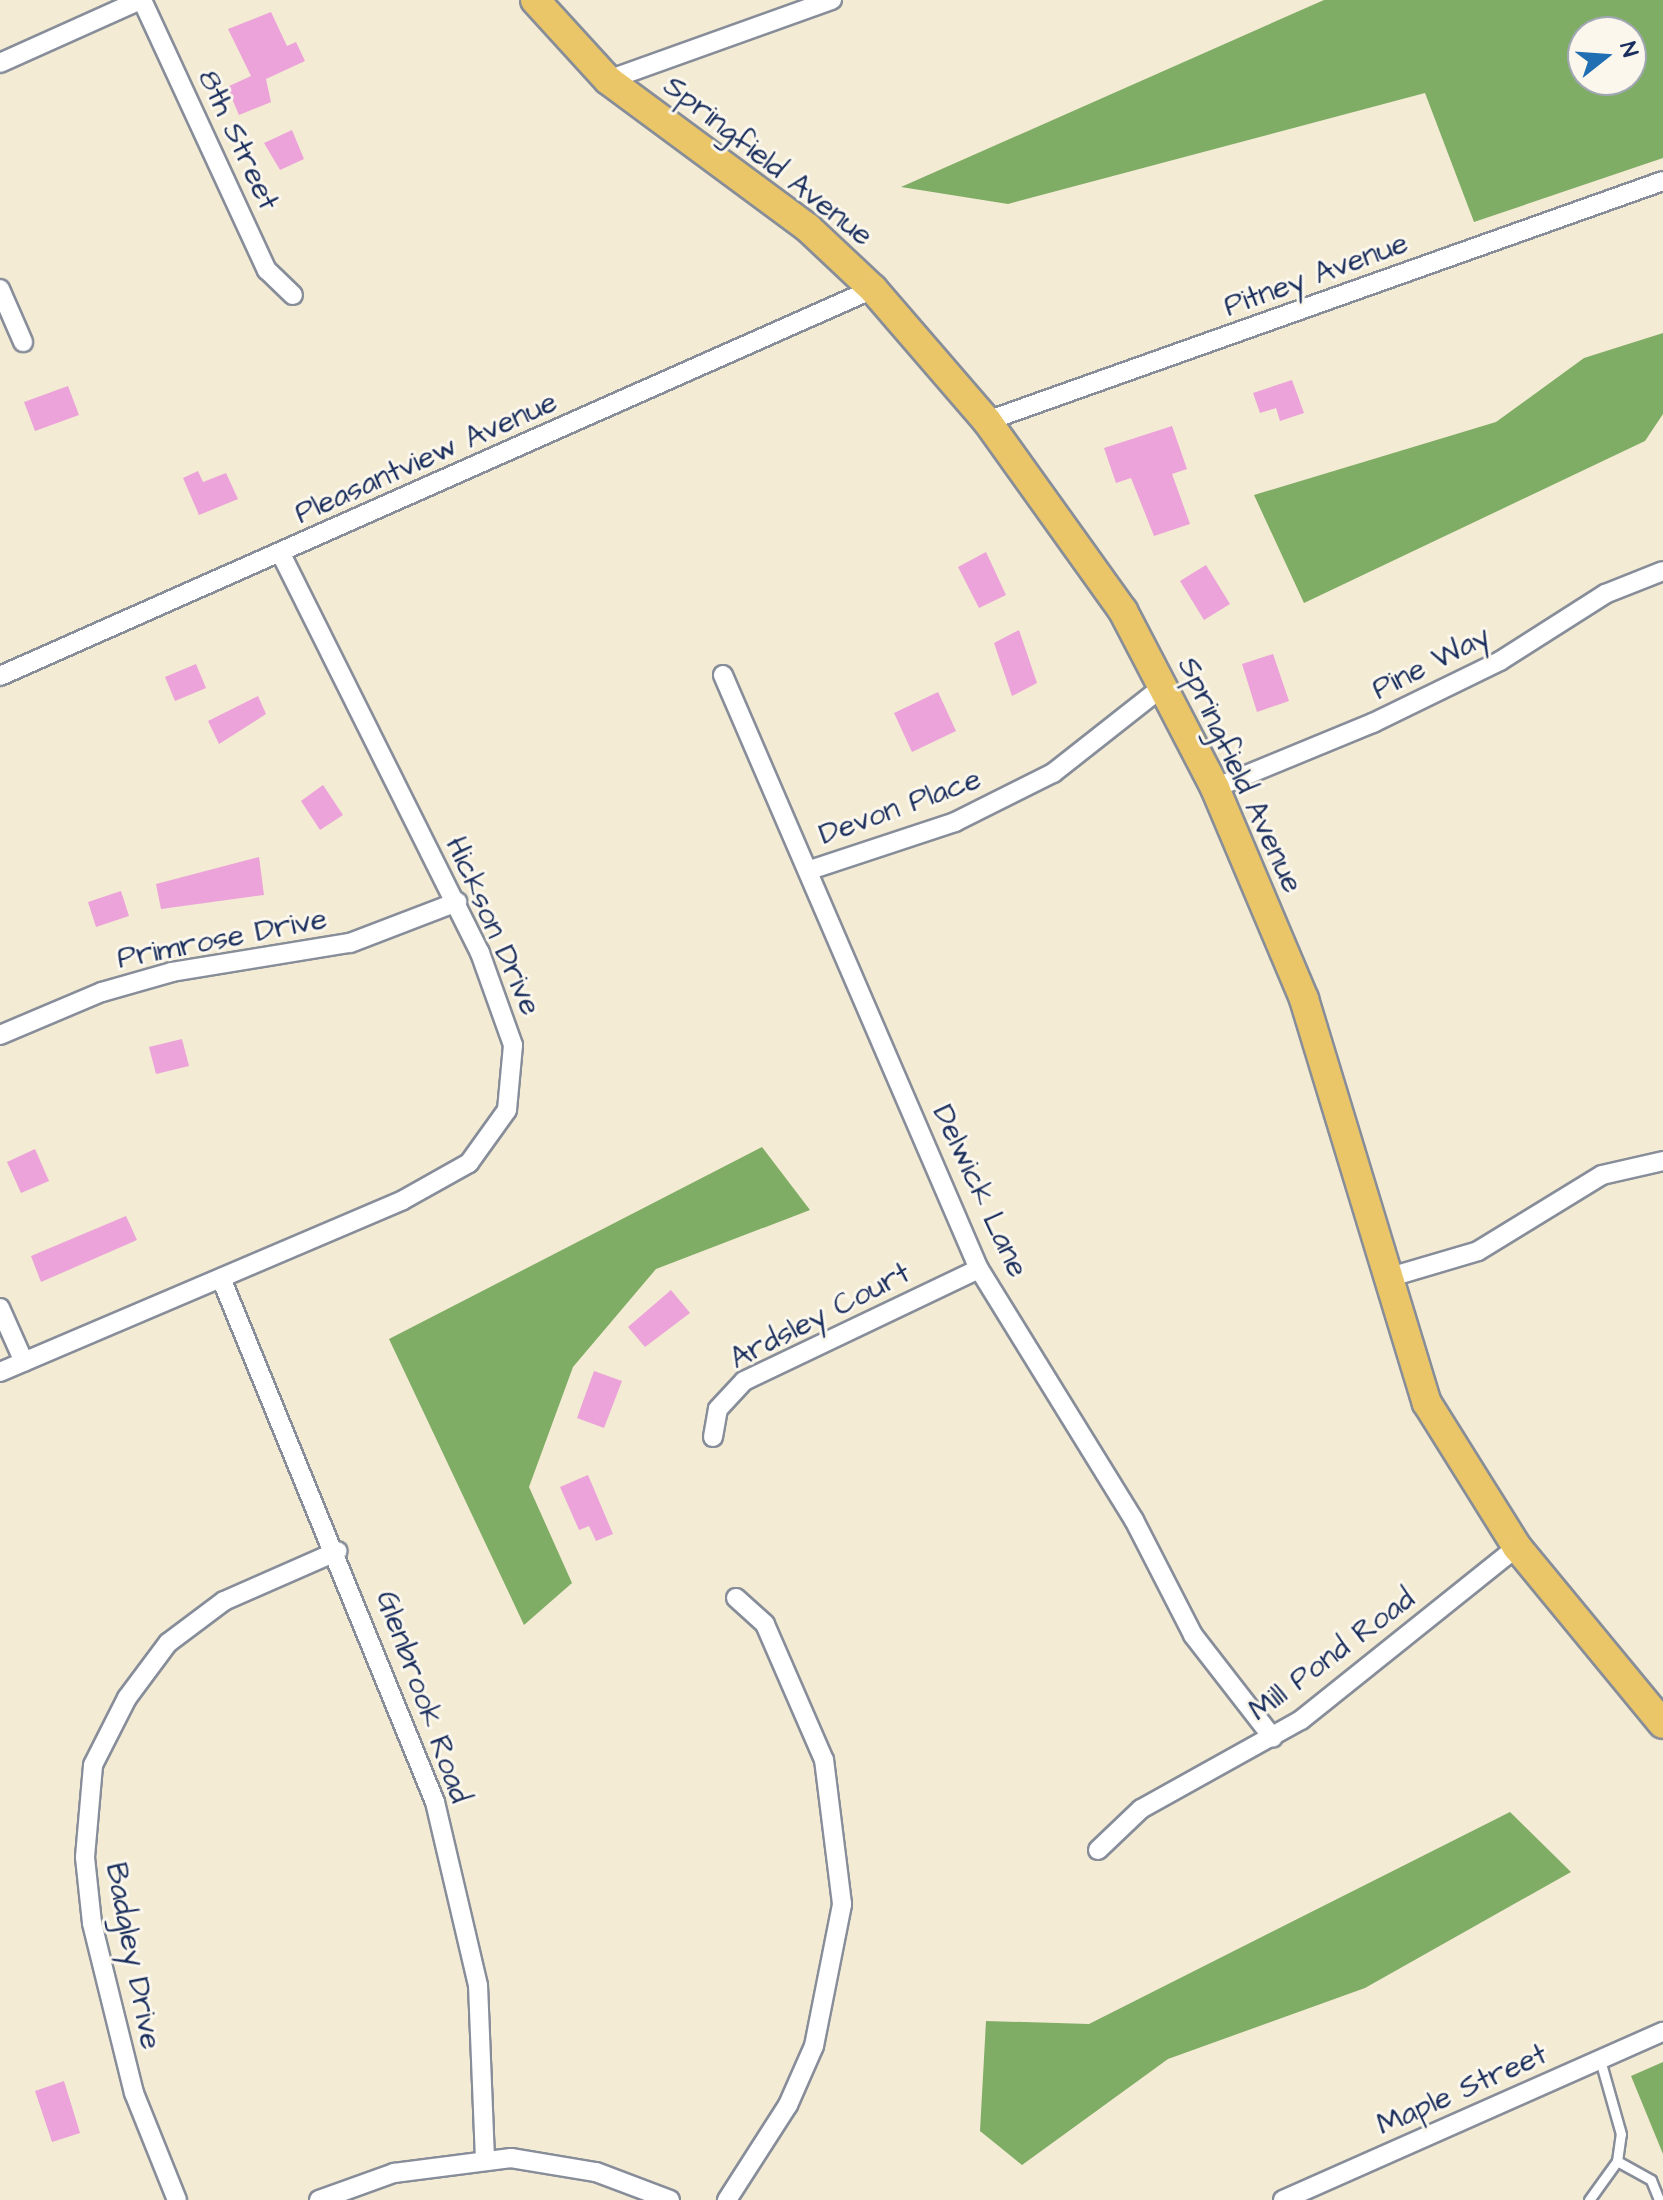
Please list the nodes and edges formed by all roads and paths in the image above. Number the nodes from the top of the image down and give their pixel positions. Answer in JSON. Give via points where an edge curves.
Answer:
{"nodes":[{"id":1,"x":141,"y":0,"type":"edge"},
{"id":2,"x":535,"y":0,"type":"edge"},
{"id":3,"x":832,"y":0,"type":"edge"},
{"id":4,"x":1,"y":60,"type":"edge"},
{"id":5,"x":608,"y":80,"type":"junction"},
{"id":6,"x":1663,"y":181,"type":"edge"},
{"id":7,"x":0,"y":289,"type":"edge"},
{"id":8,"x":873,"y":289,"type":"junction"},
{"id":9,"x":293,"y":295,"type":"dead end"},
{"id":10,"x":23,"y":342,"type":"dead end"},
{"id":11,"x":987,"y":421,"type":"junction"},
{"id":12,"x":281,"y":553,"type":"junction"},
{"id":13,"x":1663,"y":571,"type":"edge"},
{"id":14,"x":723,"y":675,"type":"dead end"},
{"id":15,"x":0,"y":676,"type":"edge"},
{"id":16,"x":1165,"y":685,"type":"junction"},
{"id":17,"x":1215,"y":788,"type":"junction"},
{"id":18,"x":810,"y":870,"type":"junction"},
{"id":19,"x":457,"y":902,"type":"junction"},
{"id":20,"x":0,"y":1035,"type":"edge"},
{"id":21,"x":1663,"y":1161,"type":"edge"},
{"id":22,"x":979,"y":1269,"type":"junction"},
{"id":23,"x":221,"y":1278,"type":"junction"},
{"id":24,"x":1387,"y":1278,"type":"junction"},
{"id":25,"x":0,"y":1308,"type":"edge"},
{"id":26,"x":24,"y":1362,"type":"junction"},
{"id":27,"x":0,"y":1372,"type":"edge"},
{"id":28,"x":713,"y":1437,"type":"dead end"},
{"id":29,"x":1517,"y":1547,"type":"junction"},
{"id":30,"x":338,"y":1551,"type":"junction"},
{"id":31,"x":736,"y":1598,"type":"dead end"},
{"id":32,"x":1663,"y":1724,"type":"edge"},
{"id":33,"x":1273,"y":1738,"type":"junction"},
{"id":34,"x":1098,"y":1850,"type":"dead end"},
{"id":35,"x":1663,"y":2032,"type":"edge"},
{"id":36,"x":1600,"y":2059,"type":"junction"},
{"id":37,"x":485,"y":2158,"type":"junction"},
{"id":38,"x":1617,"y":2161,"type":"junction"},
{"id":39,"x":1305,"y":2196,"type":"edge"},
{"id":40,"x":177,"y":2200,"type":"edge"},
{"id":41,"x":319,"y":2200,"type":"edge"},
{"id":42,"x":670,"y":2200,"type":"edge"},
{"id":43,"x":727,"y":2200,"type":"edge"},
{"id":44,"x":1283,"y":2200,"type":"edge"},
{"id":45,"x":1589,"y":2200,"type":"edge"},
{"id":46,"x":1659,"y":2200,"type":"edge"}],
"edges":[{"from":1,"to":4,"type":"street"},
{"from":1,"to":9,"type":"street","name":"8th Street","via":[[267,270]]},
{"from":2,"to":5,"type":"main road","name":"Springfield Avenue"},
{"from":3,"to":5,"type":"street"},
{"from":5,"to":8,"type":"main road","name":"Springfield Avenue","via":[[808,228]]},
{"from":6,"to":11,"type":"street","name":"Pitney Avenue"},
{"from":7,"to":10,"type":"street"},
{"from":8,"to":11,"type":"main road","name":"Springfield Avenue"},
{"from":8,"to":12,"type":"street","name":"Pleasantview Avenue"},
{"from":11,"to":16,"type":"main road","name":"Springfield Avenue","via":[[1115,599]]},
{"from":12,"to":15,"type":"street","name":"Pleasantview Avenue"},
{"from":12,"to":19,"type":"street","name":"Hickson Drive"},
{"from":13,"to":17,"type":"street","name":"Pine Way","via":[[1605,594],[1500,661],[1373,723]]},
{"from":14,"to":18,"type":"street","name":"Delwick Lane"},
{"from":16,"to":17,"type":"main road","name":"Springfield Avenue"},
{"from":16,"to":18,"type":"street","name":"Devon Place","via":[[1053,773],[955,822]]},
{"from":17,"to":24,"type":"main road","name":"Springfield Avenue","via":[[1304,999]]},
{"from":18,"to":22,"type":"street","name":"Delwick Lane"},
{"from":19,"to":20,"type":"street","name":"Primrose Drive","via":[[350,943],[172,972],[102,992]]},
{"from":19,"to":23,"type":"street","name":"Hickson Drive","via":[[513,1045],[513,1089],[485,1148],[403,1200]]},
{"from":21,"to":24,"type":"street","via":[[1602,1175],[1478,1251]]},
{"from":22,"to":28,"type":"street","name":"Ardsley Court","via":[[744,1381],[718,1409]]},
{"from":22,"to":33,"type":"street","name":"Delwick Lane","via":[[1134,1520],[1193,1635]]},
{"from":23,"to":26,"type":"street","name":"Hickson Drive"},
{"from":23,"to":30,"type":"street","name":"Glenbrook Road"},
{"from":24,"to":29,"type":"main road","name":"Springfield Avenue","via":[[1427,1403]]},
{"from":25,"to":26,"type":"street"},
{"from":26,"to":27,"type":"street","name":"Hickson Drive"},
{"from":29,"to":32,"type":"main road","name":"Springfield Avenue"},
{"from":29,"to":33,"type":"street","name":"Mill Pond Road"},
{"from":30,"to":37,"type":"street","name":"Glenbrook Road","via":[[435,1802],[462,1909],[486,2067]]},
{"from":30,"to":40,"type":"street","name":"Badgley Drive","via":[[224,1601],[168,1643],[127,1698],[93,1765],[85,1857],[92,1923],[134,2093]]},
{"from":31,"to":43,"type":"street","via":[[765,1624],[824,1760],[842,1904],[814,2046],[788,2105]]},
{"from":33,"to":34,"type":"street","name":"Mill Pond Road","via":[[1141,1809]]},
{"from":35,"to":36,"type":"street","name":"Maple Street"},
{"from":36,"to":38,"type":"lane","via":[[1617,2108]]},
{"from":36,"to":39,"type":"street","name":"Maple Street"},
{"from":37,"to":41,"type":"street","via":[[394,2173]]},
{"from":37,"to":42,"type":"street","via":[[596,2172]]},
{"from":38,"to":45,"type":"lane"},
{"from":38,"to":46,"type":"lane","via":[[1651,2180]]},
{"from":39,"to":44,"type":"street","name":"Maple Street"}]}
